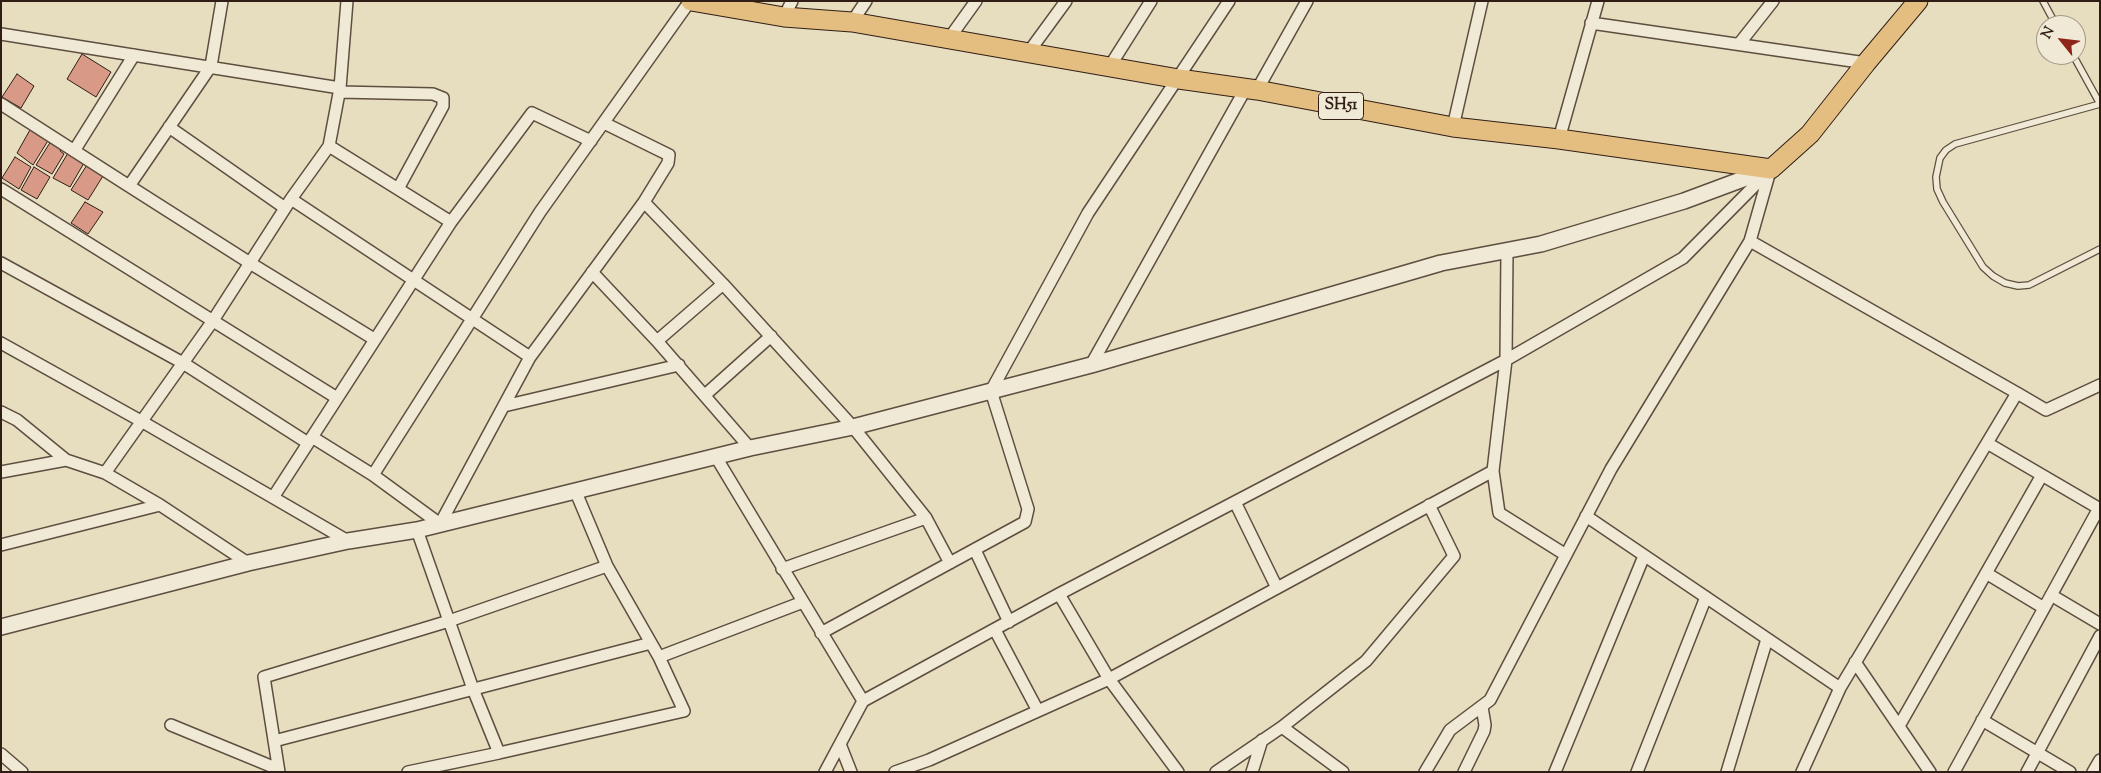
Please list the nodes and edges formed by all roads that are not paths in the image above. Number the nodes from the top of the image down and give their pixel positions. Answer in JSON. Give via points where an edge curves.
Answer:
{"nodes":[{"id":1,"x":222,"y":1,"type":"edge"},
{"id":2,"x":347,"y":1,"type":"edge"},
{"id":3,"x":691,"y":1,"type":"edge"},
{"id":4,"x":866,"y":1,"type":"edge"},
{"id":5,"x":976,"y":1,"type":"edge"},
{"id":6,"x":1066,"y":1,"type":"edge"},
{"id":7,"x":1151,"y":1,"type":"edge"},
{"id":8,"x":1229,"y":1,"type":"edge"},
{"id":9,"x":1307,"y":1,"type":"edge"},
{"id":10,"x":1481,"y":1,"type":"edge"},
{"id":11,"x":1598,"y":1,"type":"edge"},
{"id":12,"x":1773,"y":1,"type":"edge"},
{"id":13,"x":1918,"y":1,"type":"edge"},
{"id":14,"x":2043,"y":1,"type":"edge"},
{"id":15,"x":788,"y":9,"type":"edge"},
{"id":16,"x":2051,"y":15,"type":"edge"},
{"id":17,"x":852,"y":22,"type":"junction"},
{"id":18,"x":1590,"y":22,"type":"junction"},
{"id":19,"x":1,"y":34,"type":"edge"},
{"id":20,"x":948,"y":40,"type":"junction"},
{"id":21,"x":1739,"y":44,"type":"junction"},
{"id":22,"x":1028,"y":53,"type":"junction"},
{"id":23,"x":134,"y":54,"type":"junction"},
{"id":24,"x":1866,"y":62,"type":"junction"},
{"id":25,"x":2079,"y":65,"type":"edge"},
{"id":26,"x":211,"y":66,"type":"junction"},
{"id":27,"x":1110,"y":66,"type":"junction"},
{"id":28,"x":1179,"y":79,"type":"junction"},
{"id":29,"x":1251,"y":89,"type":"junction"},
{"id":30,"x":340,"y":90,"type":"junction"},
{"id":31,"x":1,"y":104,"type":"edge"},
{"id":32,"x":2100,"y":104,"type":"edge"},
{"id":33,"x":604,"y":123,"type":"junction"},
{"id":34,"x":169,"y":127,"type":"junction"},
{"id":35,"x":1453,"y":127,"type":"junction"},
{"id":36,"x":1559,"y":139,"type":"junction"},
{"id":37,"x":591,"y":141,"type":"junction"},
{"id":38,"x":329,"y":146,"type":"junction"},
{"id":39,"x":74,"y":151,"type":"junction"},
{"id":40,"x":1771,"y":169,"type":"junction"},
{"id":41,"x":129,"y":186,"type":"junction"},
{"id":42,"x":1,"y":189,"type":"edge"},
{"id":43,"x":398,"y":189,"type":"junction"},
{"id":44,"x":644,"y":202,"type":"junction"},
{"id":45,"x":288,"y":204,"type":"junction"},
{"id":46,"x":451,"y":222,"type":"junction"},
{"id":47,"x":1750,"y":241,"type":"junction"},
{"id":48,"x":2100,"y":249,"type":"edge"},
{"id":49,"x":1507,"y":251,"type":"junction"},
{"id":50,"x":1,"y":263,"type":"edge"},
{"id":51,"x":250,"y":263,"type":"junction"},
{"id":52,"x":592,"y":272,"type":"junction"},
{"id":53,"x":412,"y":280,"type":"junction"},
{"id":54,"x":723,"y":284,"type":"junction"},
{"id":55,"x":472,"y":320,"type":"junction"},
{"id":56,"x":212,"y":322,"type":"junction"},
{"id":57,"x":770,"y":336,"type":"junction"},
{"id":58,"x":374,"y":339,"type":"junction"},
{"id":59,"x":657,"y":341,"type":"junction"},
{"id":60,"x":1,"y":343,"type":"edge"},
{"id":61,"x":530,"y":357,"type":"junction"},
{"id":62,"x":1506,"y":360,"type":"junction"},
{"id":63,"x":183,"y":363,"type":"junction"},
{"id":64,"x":679,"y":366,"type":"junction"},
{"id":65,"x":1091,"y":366,"type":"junction"},
{"id":66,"x":2100,"y":385,"type":"edge"},
{"id":67,"x":991,"y":391,"type":"junction"},
{"id":68,"x":2016,"y":393,"type":"junction"},
{"id":69,"x":705,"y":395,"type":"junction"},
{"id":70,"x":336,"y":398,"type":"junction"},
{"id":71,"x":504,"y":406,"type":"junction"},
{"id":72,"x":1,"y":412,"type":"edge"},
{"id":73,"x":141,"y":420,"type":"junction"},
{"id":74,"x":854,"y":427,"type":"junction"},
{"id":75,"x":310,"y":440,"type":"junction"},
{"id":76,"x":1987,"y":443,"type":"junction"},
{"id":77,"x":750,"y":448,"type":"junction"},
{"id":78,"x":716,"y":457,"type":"junction"},
{"id":79,"x":66,"y":460,"type":"junction"},
{"id":80,"x":1493,"y":471,"type":"junction"},
{"id":81,"x":1,"y":472,"type":"edge"},
{"id":82,"x":105,"y":473,"type":"junction"},
{"id":83,"x":373,"y":475,"type":"junction"},
{"id":84,"x":2042,"y":475,"type":"junction"},
{"id":85,"x":575,"y":490,"type":"junction"},
{"id":86,"x":274,"y":496,"type":"junction"},
{"id":87,"x":1235,"y":502,"type":"junction"},
{"id":88,"x":160,"y":505,"type":"junction"},
{"id":89,"x":1429,"y":505,"type":"junction"},
{"id":90,"x":2099,"y":508,"type":"edge"},
{"id":91,"x":1586,"y":516,"type":"junction"},
{"id":92,"x":926,"y":518,"type":"junction"},
{"id":93,"x":440,"y":524,"type":"junction"},
{"id":94,"x":417,"y":530,"type":"junction"},
{"id":95,"x":348,"y":541,"type":"junction"},
{"id":96,"x":1,"y":545,"type":"edge"},
{"id":97,"x":975,"y":550,"type":"junction"},
{"id":98,"x":1566,"y":555,"type":"junction"},
{"id":99,"x":1644,"y":556,"type":"junction"},
{"id":100,"x":248,"y":562,"type":"junction"},
{"id":101,"x":950,"y":563,"type":"junction"},
{"id":102,"x":607,"y":566,"type":"junction"},
{"id":103,"x":782,"y":569,"type":"junction"},
{"id":104,"x":1986,"y":573,"type":"junction"},
{"id":105,"x":1277,"y":588,"type":"junction"},
{"id":106,"x":1059,"y":594,"type":"junction"},
{"id":107,"x":2051,"y":595,"type":"junction"},
{"id":108,"x":1706,"y":597,"type":"junction"},
{"id":109,"x":803,"y":602,"type":"junction"},
{"id":110,"x":2044,"y":608,"type":"junction"},
{"id":111,"x":449,"y":621,"type":"junction"},
{"id":112,"x":1009,"y":622,"type":"junction"},
{"id":113,"x":2100,"y":624,"type":"edge"},
{"id":114,"x":1,"y":627,"type":"edge"},
{"id":115,"x":995,"y":630,"type":"junction"},
{"id":116,"x":821,"y":632,"type":"junction"},
{"id":117,"x":2100,"y":636,"type":"edge"},
{"id":118,"x":1767,"y":639,"type":"junction"},
{"id":119,"x":651,"y":643,"type":"junction"},
{"id":120,"x":659,"y":657,"type":"junction"},
{"id":121,"x":1855,"y":662,"type":"junction"},
{"id":122,"x":1109,"y":679,"type":"junction"},
{"id":123,"x":1840,"y":688,"type":"junction"},
{"id":124,"x":474,"y":689,"type":"junction"},
{"id":125,"x":864,"y":701,"type":"junction"},
{"id":126,"x":1482,"y":707,"type":"junction"},
{"id":127,"x":1038,"y":711,"type":"junction"},
{"id":128,"x":1982,"y":720,"type":"junction"},
{"id":129,"x":170,"y":725,"type":"dead end"},
{"id":130,"x":1899,"y":726,"type":"junction"},
{"id":131,"x":1282,"y":727,"type":"junction"},
{"id":132,"x":1262,"y":740,"type":"junction"},
{"id":133,"x":274,"y":741,"type":"junction"},
{"id":134,"x":840,"y":744,"type":"junction"},
{"id":135,"x":2038,"y":752,"type":"junction"},
{"id":136,"x":499,"y":753,"type":"junction"},
{"id":137,"x":1,"y":754,"type":"edge"},
{"id":138,"x":2100,"y":760,"type":"edge"},
{"id":139,"x":279,"y":770,"type":"edge"},
{"id":140,"x":22,"y":772,"type":"edge"},
{"id":141,"x":408,"y":772,"type":"edge"},
{"id":142,"x":825,"y":772,"type":"edge"},
{"id":143,"x":851,"y":772,"type":"edge"},
{"id":144,"x":895,"y":772,"type":"edge"},
{"id":145,"x":1178,"y":772,"type":"edge"},
{"id":146,"x":1216,"y":772,"type":"edge"},
{"id":147,"x":1252,"y":772,"type":"edge"},
{"id":148,"x":1343,"y":772,"type":"edge"},
{"id":149,"x":1425,"y":772,"type":"edge"},
{"id":150,"x":1464,"y":772,"type":"edge"},
{"id":151,"x":1556,"y":772,"type":"edge"},
{"id":152,"x":1637,"y":772,"type":"edge"},
{"id":153,"x":1727,"y":772,"type":"edge"},
{"id":154,"x":1802,"y":772,"type":"edge"},
{"id":155,"x":1930,"y":772,"type":"edge"},
{"id":156,"x":1954,"y":772,"type":"edge"},
{"id":157,"x":2027,"y":772,"type":"edge"},
{"id":158,"x":2070,"y":772,"type":"edge"},
{"id":159,"x":2093,"y":772,"type":"edge"}],
"edges":[{"from":1,"to":26,"type":"street"},
{"from":2,"to":30,"type":"street"},
{"from":3,"to":15,"type":"main road","number":"SH51"},
{"from":3,"to":33,"type":"street"},
{"from":4,"to":17,"type":"street"},
{"from":5,"to":20,"type":"street"},
{"from":6,"to":22,"type":"street"},
{"from":7,"to":27,"type":"street"},
{"from":8,"to":28,"type":"street"},
{"from":9,"to":29,"type":"street"},
{"from":10,"to":35,"type":"street"},
{"from":11,"to":18,"type":"street"},
{"from":12,"to":21,"type":"street"},
{"from":13,"to":24,"type":"main road"},
{"from":14,"to":16,"type":"lane"},
{"from":15,"to":17,"type":"main road","number":"SH51"},
{"from":17,"to":20,"type":"main road","number":"SH51"},
{"from":18,"to":21,"type":"street"},
{"from":18,"to":36,"type":"street"},
{"from":19,"to":23,"type":"street"},
{"from":20,"to":22,"type":"main road","number":"SH51"},
{"from":21,"to":24,"type":"street"},
{"from":22,"to":27,"type":"main road","number":"SH51"},
{"from":23,"to":26,"type":"street"},
{"from":23,"to":39,"type":"street"},
{"from":24,"to":40,"type":"main road","via":[[1810,134]]},
{"from":25,"to":32,"type":"lane"},
{"from":26,"to":30,"type":"street"},
{"from":26,"to":34,"type":"street"},
{"from":27,"to":28,"type":"main road","number":"SH51"},
{"from":28,"to":29,"type":"main road","number":"SH51"},
{"from":28,"to":67,"type":"street","via":[[1088,213]]},
{"from":29,"to":35,"type":"main road","number":"SH51"},
{"from":29,"to":65,"type":"street"},
{"from":30,"to":38,"type":"street"},
{"from":30,"to":43,"type":"street","via":[[433,94],[443,98],[445,102]]},
{"from":31,"to":39,"type":"street"},
{"from":32,"to":48,"type":"lane","via":[[1955,144],[1940,158],[1936,177],[1943,202],[1983,267],[2006,283],[2029,285]]},
{"from":33,"to":37,"type":"street"},
{"from":33,"to":44,"type":"street","via":[[669,155],[668,163]]},
{"from":34,"to":41,"type":"street"},
{"from":34,"to":45,"type":"street"},
{"from":35,"to":36,"type":"main road","number":"SH51"},
{"from":36,"to":40,"type":"main road","number":"SH51"},
{"from":37,"to":46,"type":"street","via":[[532,113]]},
{"from":37,"to":55,"type":"street","via":[[540,212]]},
{"from":38,"to":43,"type":"street"},
{"from":38,"to":45,"type":"street"},
{"from":39,"to":41,"type":"street"},
{"from":40,"to":47,"type":"street"},
{"from":40,"to":49,"type":"street","via":[[1630,218]]},
{"from":40,"to":62,"type":"street","via":[[1684,258]]},
{"from":41,"to":51,"type":"street"},
{"from":42,"to":56,"type":"street"},
{"from":43,"to":46,"type":"street"},
{"from":44,"to":52,"type":"street"},
{"from":44,"to":54,"type":"street"},
{"from":45,"to":51,"type":"street"},
{"from":45,"to":53,"type":"street"},
{"from":46,"to":53,"type":"street"},
{"from":47,"to":68,"type":"street"},
{"from":47,"to":91,"type":"street","via":[[1610,469]]},
{"from":49,"to":62,"type":"street"},
{"from":49,"to":65,"type":"street","via":[[1441,263]]},
{"from":50,"to":63,"type":"street"},
{"from":51,"to":56,"type":"street"},
{"from":51,"to":58,"type":"street"},
{"from":52,"to":59,"type":"street"},
{"from":52,"to":61,"type":"street"},
{"from":53,"to":55,"type":"street"},
{"from":53,"to":58,"type":"street"},
{"from":54,"to":57,"type":"street"},
{"from":54,"to":59,"type":"street"},
{"from":55,"to":61,"type":"street"},
{"from":55,"to":83,"type":"street"},
{"from":56,"to":63,"type":"street"},
{"from":56,"to":70,"type":"street"},
{"from":57,"to":69,"type":"street"},
{"from":57,"to":74,"type":"street"},
{"from":58,"to":70,"type":"street"},
{"from":59,"to":64,"type":"street"},
{"from":60,"to":73,"type":"street"},
{"from":61,"to":71,"type":"street"},
{"from":62,"to":80,"type":"street"},
{"from":62,"to":87,"type":"street"},
{"from":63,"to":73,"type":"street"},
{"from":63,"to":75,"type":"street"},
{"from":64,"to":69,"type":"street"},
{"from":64,"to":71,"type":"street"},
{"from":65,"to":67,"type":"street"},
{"from":66,"to":68,"type":"street","via":[[2046,410]]},
{"from":67,"to":74,"type":"street"},
{"from":67,"to":97,"type":"street","via":[[1028,514],[1022,525]]},
{"from":68,"to":76,"type":"street"},
{"from":69,"to":77,"type":"street"},
{"from":70,"to":75,"type":"street"},
{"from":71,"to":93,"type":"street"},
{"from":72,"to":79,"type":"street","via":[[17,420]]},
{"from":73,"to":82,"type":"street"},
{"from":73,"to":86,"type":"street"},
{"from":74,"to":77,"type":"street"},
{"from":74,"to":92,"type":"street"},
{"from":75,"to":83,"type":"street"},
{"from":75,"to":86,"type":"street"},
{"from":76,"to":84,"type":"street"},
{"from":76,"to":121,"type":"street"},
{"from":77,"to":78,"type":"street"},
{"from":78,"to":85,"type":"street"},
{"from":78,"to":103,"type":"street"},
{"from":79,"to":81,"type":"street"},
{"from":79,"to":82,"type":"street"},
{"from":80,"to":89,"type":"street"},
{"from":80,"to":98,"type":"street","via":[[1499,513]]},
{"from":82,"to":88,"type":"street"},
{"from":83,"to":93,"type":"street"},
{"from":84,"to":90,"type":"street"},
{"from":84,"to":104,"type":"street"},
{"from":85,"to":93,"type":"street"},
{"from":85,"to":102,"type":"street"},
{"from":86,"to":95,"type":"street"},
{"from":87,"to":105,"type":"street"},
{"from":87,"to":106,"type":"street"},
{"from":88,"to":96,"type":"street"},
{"from":88,"to":100,"type":"street"},
{"from":89,"to":105,"type":"street"},
{"from":89,"to":131,"type":"street","via":[[1454,556],[1366,661]]},
{"from":90,"to":107,"type":"street"},
{"from":91,"to":98,"type":"street"},
{"from":91,"to":99,"type":"street"},
{"from":92,"to":101,"type":"street"},
{"from":92,"to":103,"type":"street"},
{"from":93,"to":94,"type":"street"},
{"from":94,"to":95,"type":"street"},
{"from":94,"to":111,"type":"street"},
{"from":95,"to":100,"type":"street"},
{"from":97,"to":101,"type":"street"},
{"from":97,"to":112,"type":"street"},
{"from":98,"to":126,"type":"street","via":[[1490,700]]},
{"from":99,"to":108,"type":"street"},
{"from":99,"to":151,"type":"street"},
{"from":100,"to":114,"type":"street"},
{"from":101,"to":116,"type":"street"},
{"from":102,"to":111,"type":"street"},
{"from":102,"to":119,"type":"street"},
{"from":103,"to":109,"type":"street"},
{"from":104,"to":110,"type":"street"},
{"from":104,"to":130,"type":"street"},
{"from":105,"to":122,"type":"street"},
{"from":106,"to":112,"type":"street"},
{"from":106,"to":122,"type":"street"},
{"from":107,"to":110,"type":"street"},
{"from":107,"to":113,"type":"street"},
{"from":108,"to":118,"type":"street"},
{"from":108,"to":152,"type":"street"},
{"from":109,"to":116,"type":"street"},
{"from":109,"to":120,"type":"street"},
{"from":110,"to":128,"type":"street"},
{"from":111,"to":124,"type":"street"},
{"from":111,"to":133,"type":"street","via":[[264,676]]},
{"from":112,"to":115,"type":"street"},
{"from":115,"to":125,"type":"street"},
{"from":115,"to":127,"type":"street"},
{"from":116,"to":125,"type":"street"},
{"from":117,"to":135,"type":"street"},
{"from":118,"to":123,"type":"street"},
{"from":118,"to":153,"type":"street"},
{"from":119,"to":120,"type":"street"},
{"from":119,"to":124,"type":"street"},
{"from":120,"to":136,"type":"street","via":[[684,711]]},
{"from":121,"to":123,"type":"street"},
{"from":121,"to":130,"type":"street"},
{"from":122,"to":127,"type":"street"},
{"from":122,"to":145,"type":"street"},
{"from":123,"to":154,"type":"street"},
{"from":124,"to":133,"type":"street"},
{"from":124,"to":136,"type":"street"},
{"from":125,"to":134,"type":"street"},
{"from":126,"to":149,"type":"street","via":[[1450,730]]},
{"from":126,"to":150,"type":"street","via":[[1484,732]]},
{"from":127,"to":144,"type":"street"},
{"from":128,"to":135,"type":"street"},
{"from":128,"to":156,"type":"street"},
{"from":129,"to":139,"type":"street"},
{"from":130,"to":155,"type":"street"},
{"from":131,"to":132,"type":"street"},
{"from":131,"to":148,"type":"street"},
{"from":132,"to":146,"type":"street"},
{"from":132,"to":147,"type":"street"},
{"from":133,"to":139,"type":"street"},
{"from":134,"to":142,"type":"street"},
{"from":134,"to":143,"type":"street"},
{"from":135,"to":157,"type":"street"},
{"from":135,"to":158,"type":"street"},
{"from":136,"to":141,"type":"street"},
{"from":137,"to":140,"type":"street"},
{"from":138,"to":159,"type":"street"}]}
